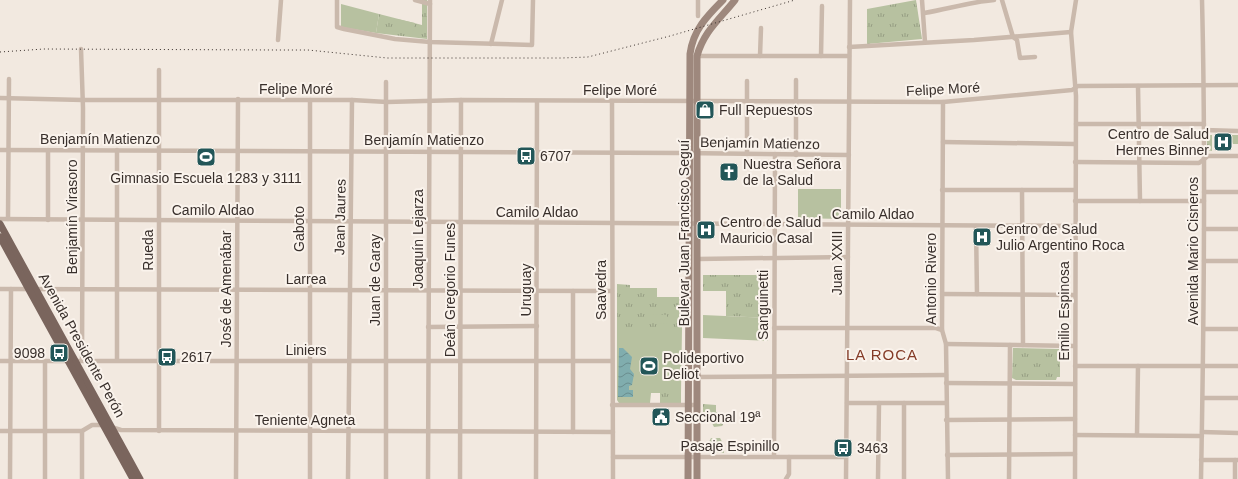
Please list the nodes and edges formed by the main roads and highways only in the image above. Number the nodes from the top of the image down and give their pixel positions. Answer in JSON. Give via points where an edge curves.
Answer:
{"nodes":[{"id":1,"x":723,"y":0,"type":"edge"},
{"id":2,"x":735,"y":0,"type":"edge"},
{"id":3,"x":693,"y":102,"type":"junction"},
{"id":4,"x":0,"y":224,"type":"edge"},
{"id":5,"x":0,"y":237,"type":"edge"},
{"id":6,"x":32,"y":289,"type":"junction"},
{"id":7,"x":75,"y":360,"type":"junction"},
{"id":8,"x":133,"y":479,"type":"edge"},
{"id":9,"x":140,"y":479,"type":"edge"},
{"id":10,"x":688,"y":479,"type":"edge"},
{"id":11,"x":697,"y":479,"type":"edge"}],
"edges":[{"from":1,"to":3,"type":"main road","name":"Bulevar Juan Francisco Seguí","via":[[702,22],[692,40],[690,54]]},
{"from":2,"to":3,"type":"main road","name":"Bulevar Juan Francisco Seguí","via":[[709,28],[702,42],[697,56]]},
{"from":3,"to":10,"type":"main road","name":"Bulevar Juan Francisco Seguí","via":[[689,153]]},
{"from":3,"to":11,"type":"main road","name":"Bulevar Juan Francisco Seguí","via":[[698,224]]},
{"from":4,"to":6,"type":"main road","name":"Avenida Presidente Perón"},
{"from":5,"to":6,"type":"main road","name":"Avenida Presidente Perón"},
{"from":6,"to":7,"type":"main road","name":"Avenida Presidente Perón"},
{"from":7,"to":8,"type":"main road","name":"Avenida Presidente Perón","via":[[103,425]]},
{"from":7,"to":9,"type":"main road","name":"Avenida Presidente Perón"}]}
